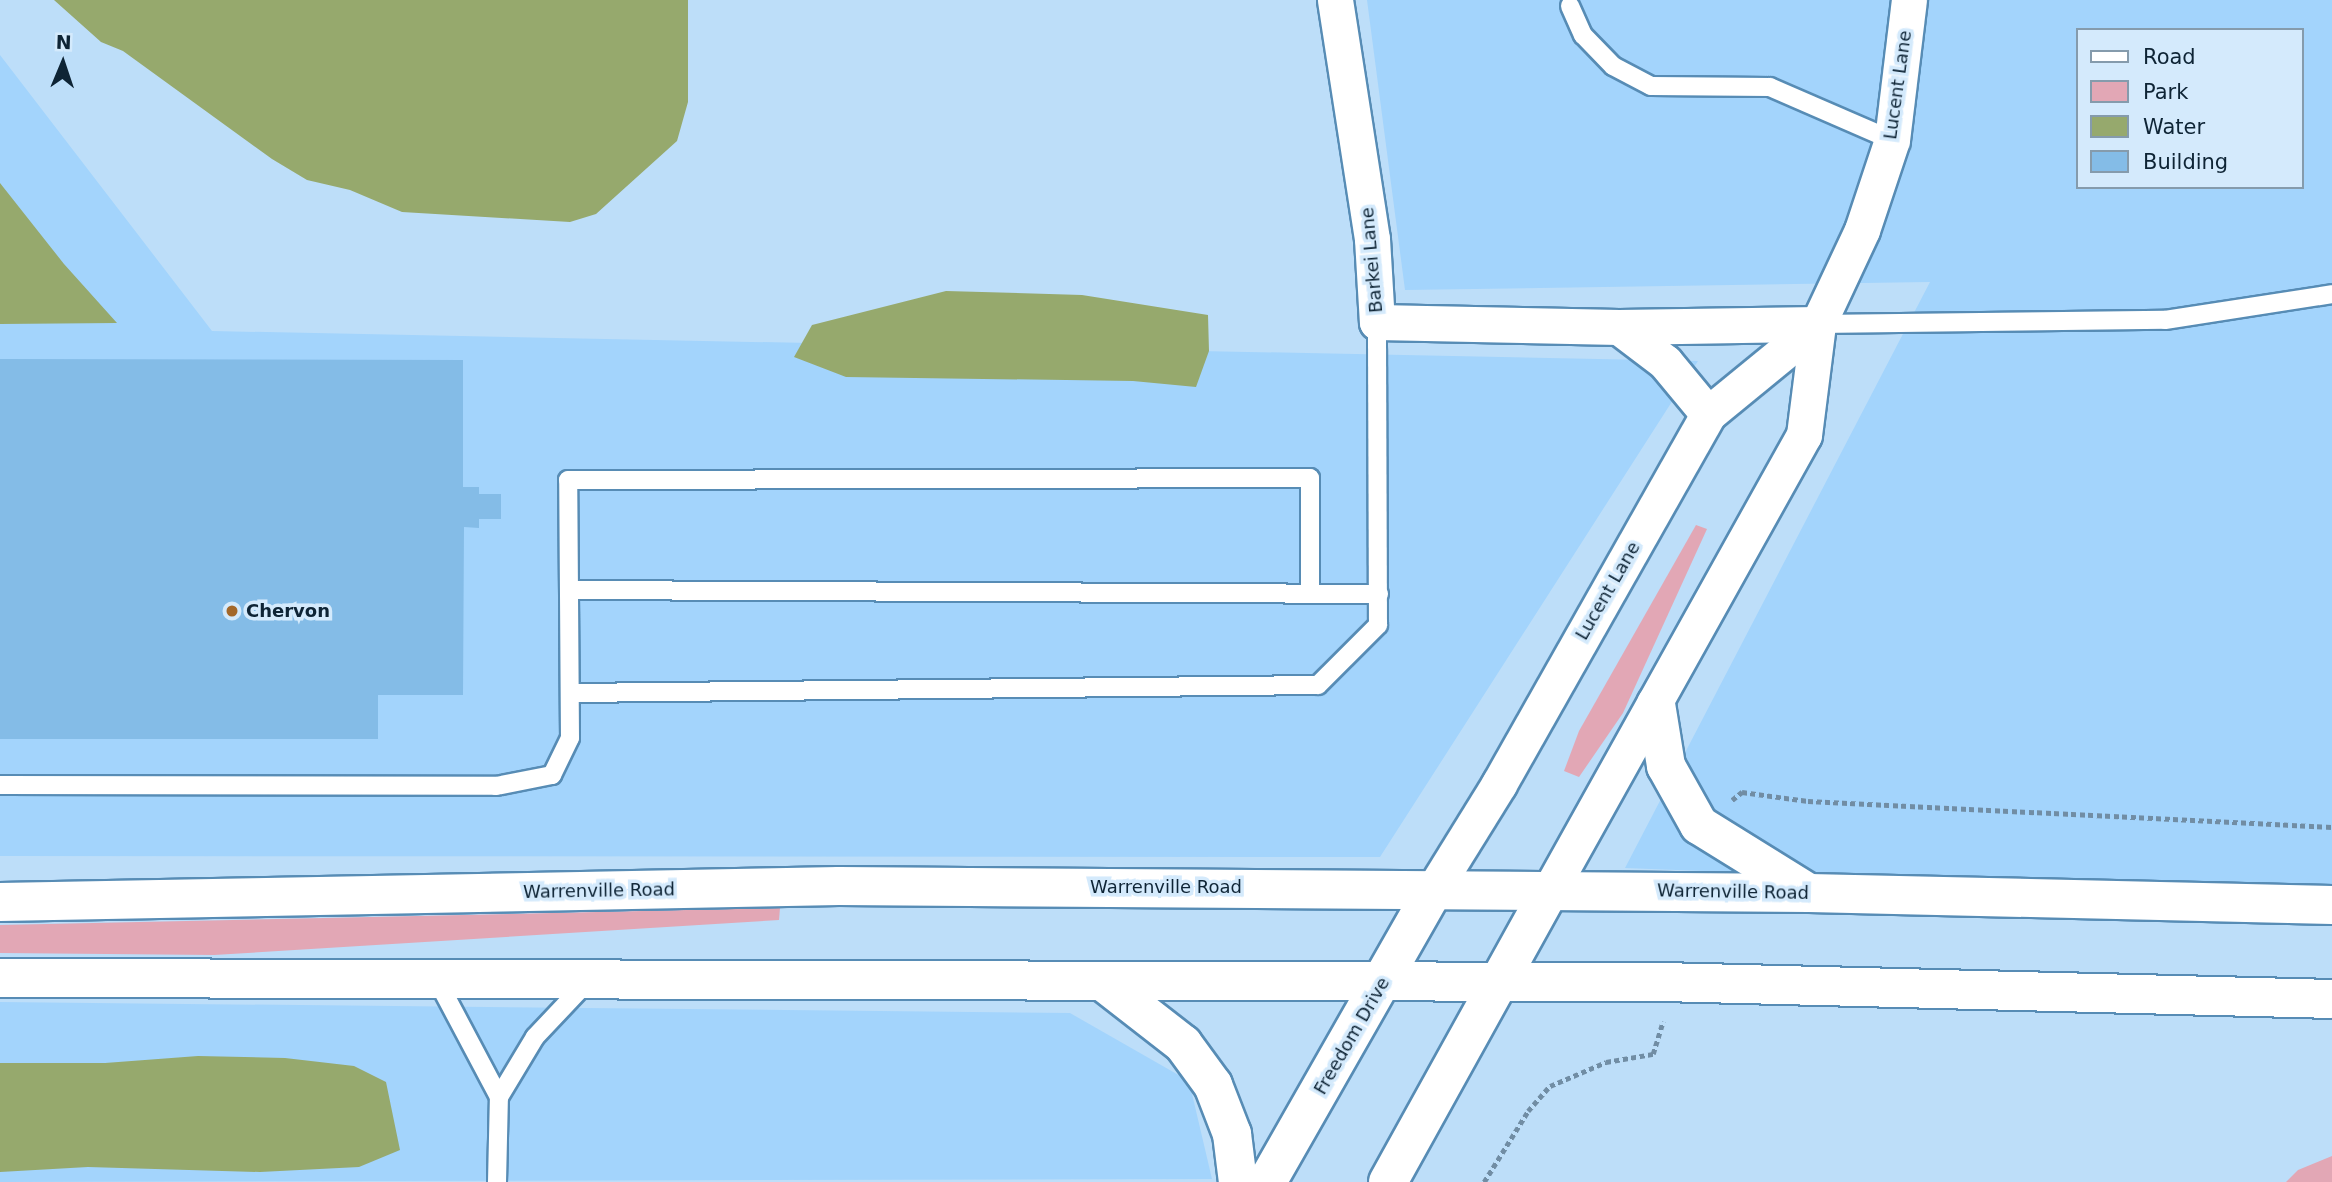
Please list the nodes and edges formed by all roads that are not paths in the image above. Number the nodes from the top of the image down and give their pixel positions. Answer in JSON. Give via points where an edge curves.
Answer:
{"nodes":[{"id":1,"x":1335,"y":0,"type":"edge"},
{"id":2,"x":1909,"y":0,"type":"edge"},
{"id":3,"x":1570,"y":6,"type":"dead end"},
{"id":4,"x":1892,"y":140,"type":"junction"},
{"id":5,"x":2332,"y":294,"type":"edge"},
{"id":6,"x":1377,"y":322,"type":"junction"},
{"id":7,"x":1818,"y":324,"type":"junction"},
{"id":8,"x":1619,"y":327,"type":"junction"},
{"id":9,"x":1709,"y":414,"type":"junction"},
{"id":10,"x":569,"y":590,"type":"junction"},
{"id":11,"x":1310,"y":592,"type":"junction"},
{"id":12,"x":1378,"y":594,"type":"junction"},
{"id":13,"x":570,"y":693,"type":"junction"},
{"id":14,"x":1656,"y":704,"type":"junction"},
{"id":15,"x":0,"y":785,"type":"edge"},
{"id":16,"x":1434,"y":889,"type":"junction"},
{"id":17,"x":1550,"y":890,"type":"junction"},
{"id":18,"x":1809,"y":893,"type":"junction"},
{"id":19,"x":0,"y":902,"type":"edge"},
{"id":20,"x":2332,"y":905,"type":"edge"},
{"id":21,"x":0,"y":978,"type":"edge"},
{"id":22,"x":437,"y":981,"type":"junction"},
{"id":23,"x":588,"y":981,"type":"junction"},
{"id":24,"x":1102,"y":981,"type":"junction"},
{"id":25,"x":1502,"y":981,"type":"junction"},
{"id":26,"x":1384,"y":982,"type":"junction"},
{"id":27,"x":2332,"y":999,"type":"edge"},
{"id":28,"x":499,"y":1097,"type":"junction"},
{"id":29,"x":497,"y":1182,"type":"edge"},
{"id":30,"x":1238,"y":1182,"type":"edge"},
{"id":31,"x":1267,"y":1182,"type":"edge"},
{"id":32,"x":1388,"y":1182,"type":"edge"}],
"edges":[{"from":1,"to":6,"type":"street","name":"Barkei Lane","via":[[1372,239]]},
{"from":2,"to":4,"type":"street","name":"Lucent Lane"},
{"from":3,"to":4,"type":"lane","via":[[1583,34],[1613,66],[1651,86],[1770,87]]},
{"from":4,"to":7,"type":"street","name":"Lucent Lane","via":[[1862,230]]},
{"from":5,"to":7,"type":"lane","via":[[2165,320]]},
{"from":6,"to":8,"type":"street","name":"Barkei Lane"},
{"from":6,"to":12,"type":"lane"},
{"from":7,"to":8,"type":"street","name":"Barkei Lane"},
{"from":7,"to":9,"type":"street","name":"Lucent Lane"},
{"from":7,"to":14,"type":"street","name":"Lucent Lane","via":[[1804,435]]},
{"from":8,"to":9,"type":"street","via":[[1658,355]]},
{"from":9,"to":16,"type":"street","name":"Lucent Lane","via":[[1499,784]]},
{"from":10,"to":11,"type":"lane"},
{"from":10,"to":11,"type":"lane","via":[[568,480],[1310,478]]},
{"from":10,"to":13,"type":"lane"},
{"from":11,"to":12,"type":"lane"},
{"from":12,"to":13,"type":"lane","via":[[1378,625],[1318,685]]},
{"from":13,"to":15,"type":"lane","via":[[570,738],[552,775],[496,786]]},
{"from":14,"to":17,"type":"street","name":"Lucent Lane"},
{"from":14,"to":18,"type":"main road","via":[[1666,766],[1699,825]]},
{"from":16,"to":17,"type":"main road","name":"Warrenville Road"},
{"from":16,"to":19,"type":"main road","name":"Warrenville Road","via":[[839,887]]},
{"from":16,"to":26,"type":"main road","name":"Freedom Drive"},
{"from":17,"to":18,"type":"main road","name":"Warrenville Road"},
{"from":17,"to":25,"type":"main road"},
{"from":18,"to":20,"type":"main road","name":"Warrenville Road"},
{"from":21,"to":22,"type":"main road"},
{"from":22,"to":23,"type":"main road"},
{"from":22,"to":28,"type":"lane"},
{"from":23,"to":24,"type":"main road"},
{"from":23,"to":28,"type":"lane","via":[[535,1037]]},
{"from":24,"to":26,"type":"main road"},
{"from":24,"to":30,"type":"main road","via":[[1183,1044],[1213,1085],[1232,1134]]},
{"from":25,"to":26,"type":"main road"},
{"from":25,"to":27,"type":"main road"},
{"from":25,"to":32,"type":"main road"},
{"from":26,"to":31,"type":"main road","name":"Freedom Drive"},
{"from":28,"to":29,"type":"lane"}]}
